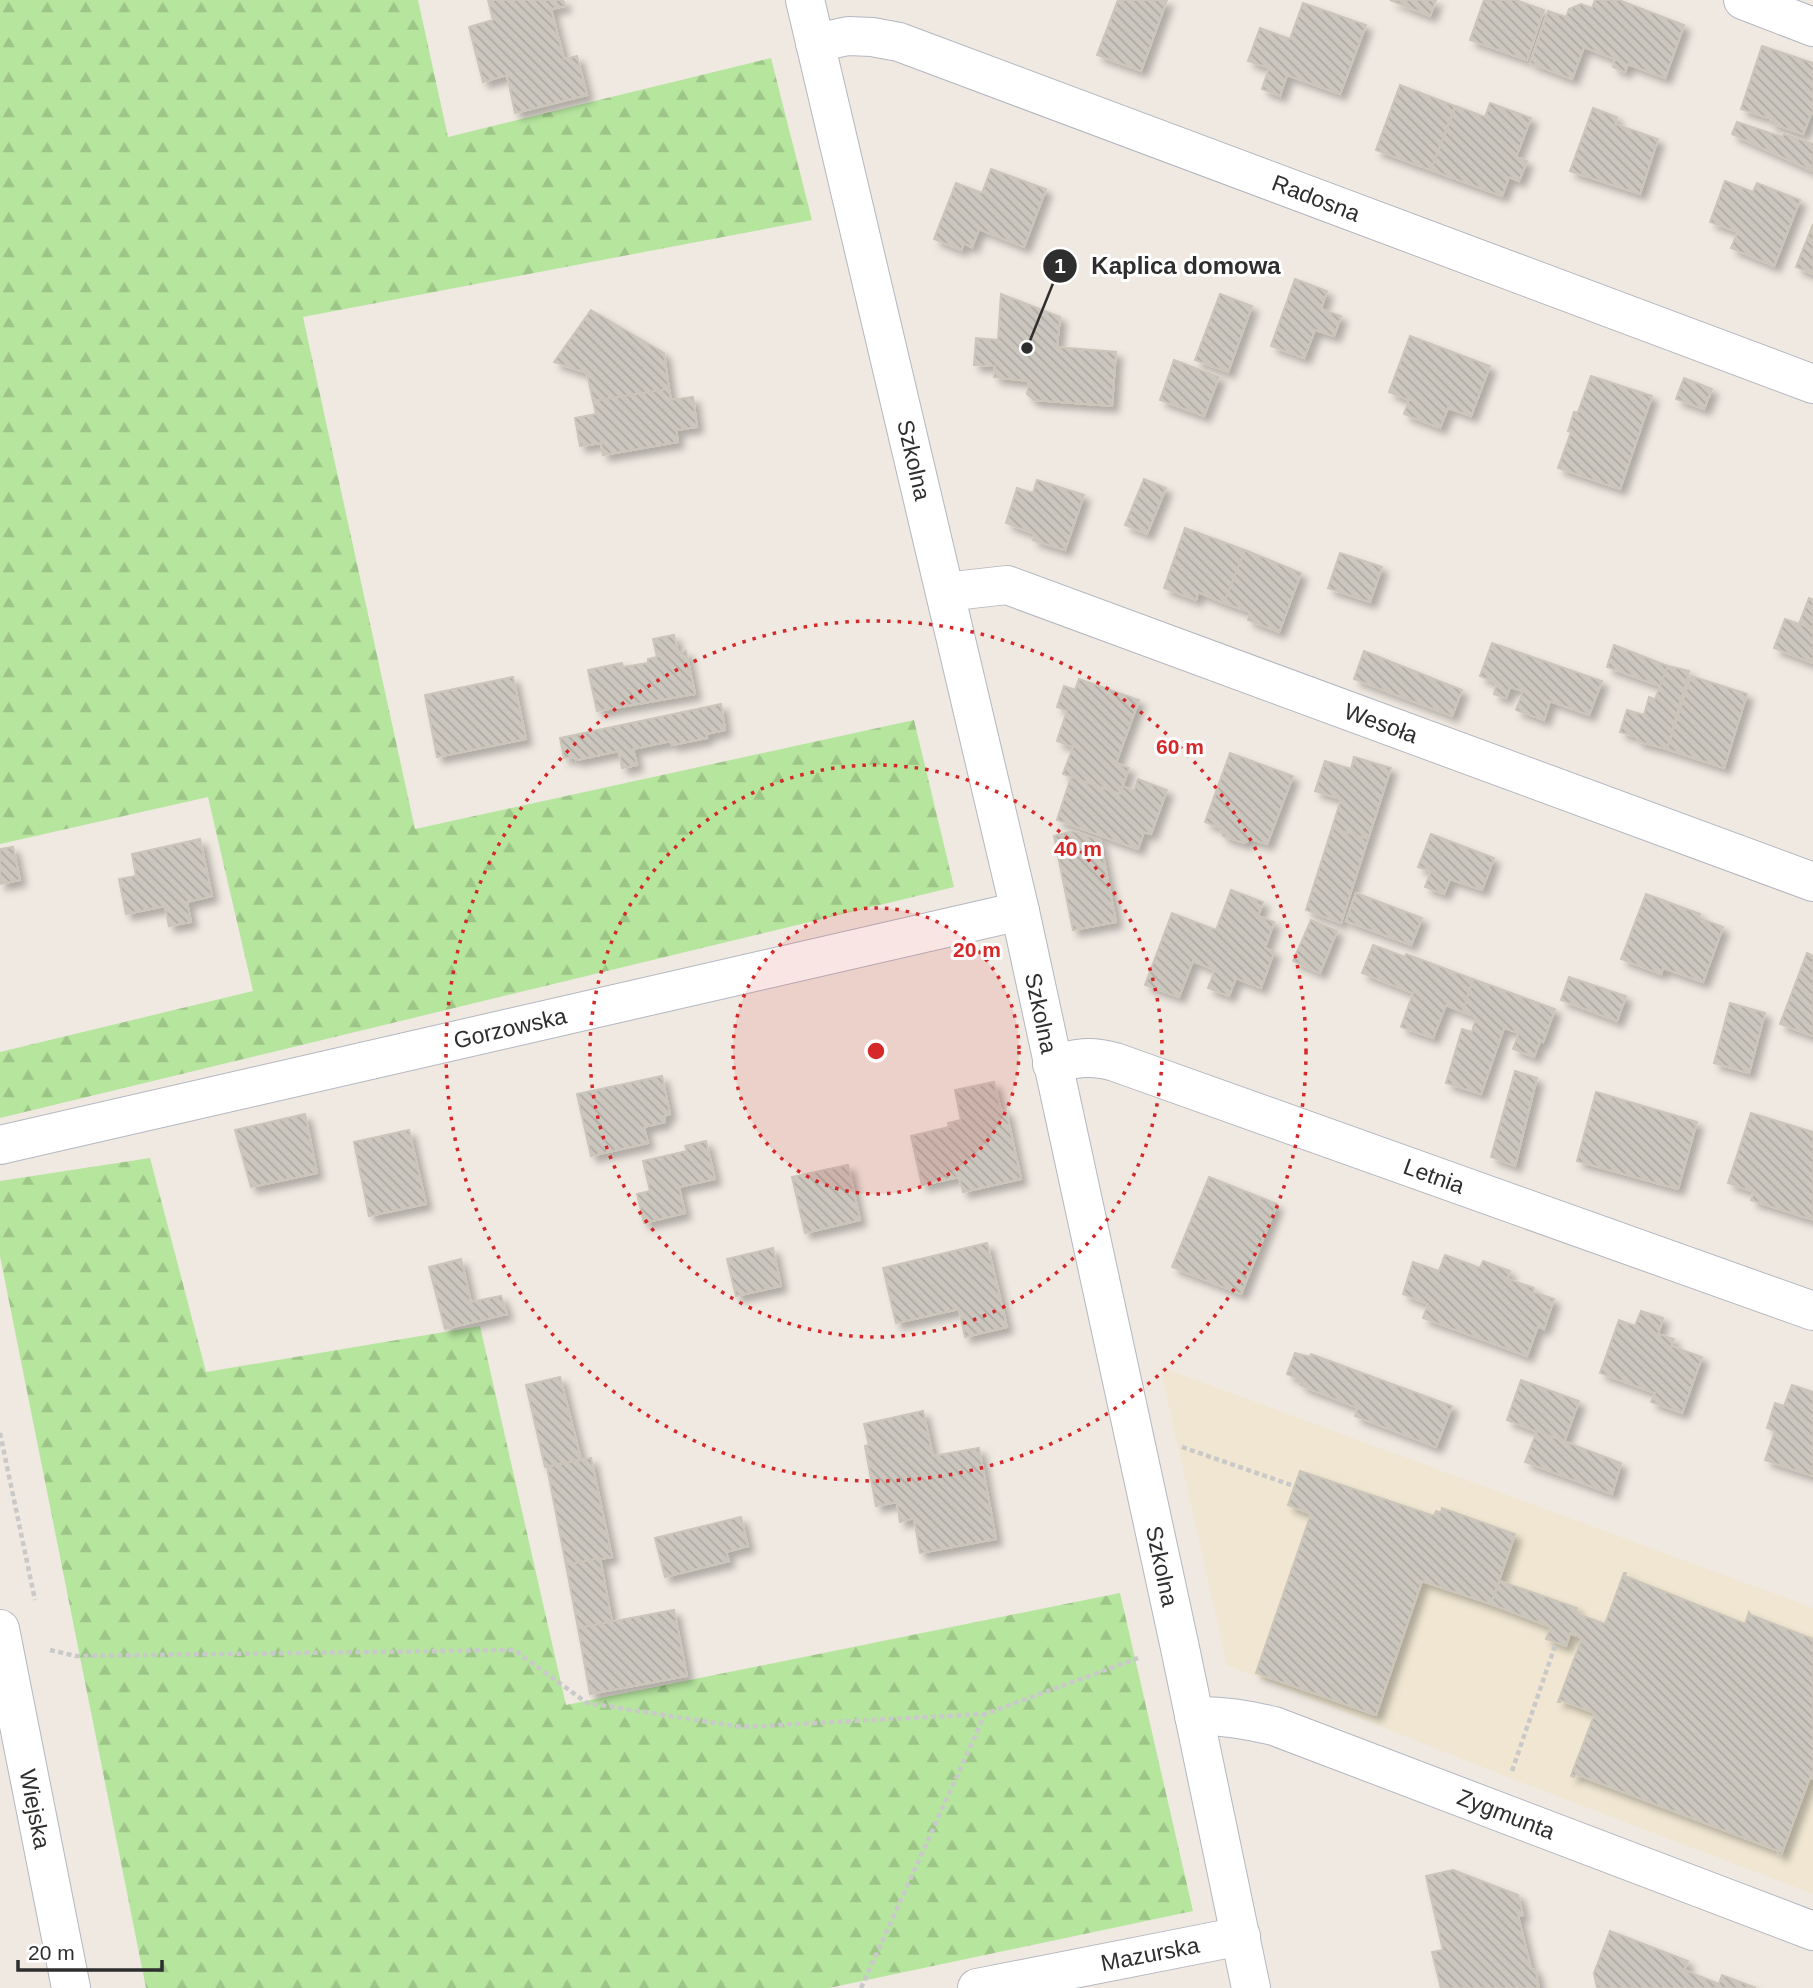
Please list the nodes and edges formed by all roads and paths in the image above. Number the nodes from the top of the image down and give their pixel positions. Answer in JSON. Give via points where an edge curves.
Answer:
{"nodes":[{"id":1,"x":805,"y":0,"type":"edge"},
{"id":2,"x":1743,"y":0,"type":"edge"},
{"id":3,"x":1813,"y":27,"type":"edge"},
{"id":4,"x":815,"y":44,"type":"junction"},
{"id":5,"x":1813,"y":384,"type":"edge"},
{"id":6,"x":945,"y":592,"type":"junction"},
{"id":7,"x":1813,"y":882,"type":"edge"},
{"id":8,"x":1020,"y":911,"type":"junction"},
{"id":9,"x":1052,"y":1064,"type":"junction"},
{"id":10,"x":0,"y":1145,"type":"edge"},
{"id":11,"x":1813,"y":1311,"type":"edge"},
{"id":12,"x":1178,"y":1445,"type":"dead end"},
{"id":13,"x":1294,"y":1486,"type":"dead end"},
{"id":14,"x":0,"y":1629,"type":"edge"},
{"id":15,"x":1556,"y":1643,"type":"dead end"},
{"id":16,"x":45,"y":1649,"type":"dead end"},
{"id":17,"x":1139,"y":1658,"type":"dead end"},
{"id":18,"x":985,"y":1714,"type":"junction"},
{"id":19,"x":1194,"y":1716,"type":"junction"},
{"id":20,"x":1510,"y":1778,"type":"dead end"},
{"id":21,"x":1813,"y":1931,"type":"edge"},
{"id":22,"x":1241,"y":1936,"type":"junction"},
{"id":23,"x":71,"y":1988,"type":"edge"},
{"id":24,"x":862,"y":1988,"type":"edge"},
{"id":25,"x":977,"y":1988,"type":"edge"},
{"id":26,"x":1251,"y":1988,"type":"edge"}],
"edges":[{"from":1,"to":4,"type":"street","name":"Szkolna"},
{"from":2,"to":3,"type":"street"},
{"from":4,"to":5,"type":"street","name":"Radosna","via":[[848,36],[899,42]]},
{"from":4,"to":6,"type":"street","name":"Szkolna"},
{"from":6,"to":7,"type":"street","name":"Wesoła","via":[[1007,585]]},
{"from":6,"to":8,"type":"street","name":"Szkolna"},
{"from":8,"to":9,"type":"street","name":"Szkolna"},
{"from":8,"to":10,"type":"street","name":"Gorzowska"},
{"from":9,"to":11,"type":"street","name":"Letnia","via":[[1082,1057],[1115,1062]]},
{"from":9,"to":19,"type":"street","name":"Szkolna"},
{"from":12,"to":13,"type":"path"},
{"from":14,"to":23,"type":"street","name":"Wiejska"},
{"from":15,"to":20,"type":"path"},
{"from":16,"to":18,"type":"path","via":[[76,1656],[514,1650],[587,1703],[741,1727]]},
{"from":17,"to":18,"type":"path"},
{"from":18,"to":24,"type":"path"},
{"from":19,"to":21,"type":"street","name":"Zygmunta","via":[[1274,1726]]},
{"from":19,"to":22,"type":"street","name":"Szkolna"},
{"from":22,"to":25,"type":"street","name":"Mazurska"},
{"from":22,"to":26,"type":"street","name":"Szkolna"}]}
